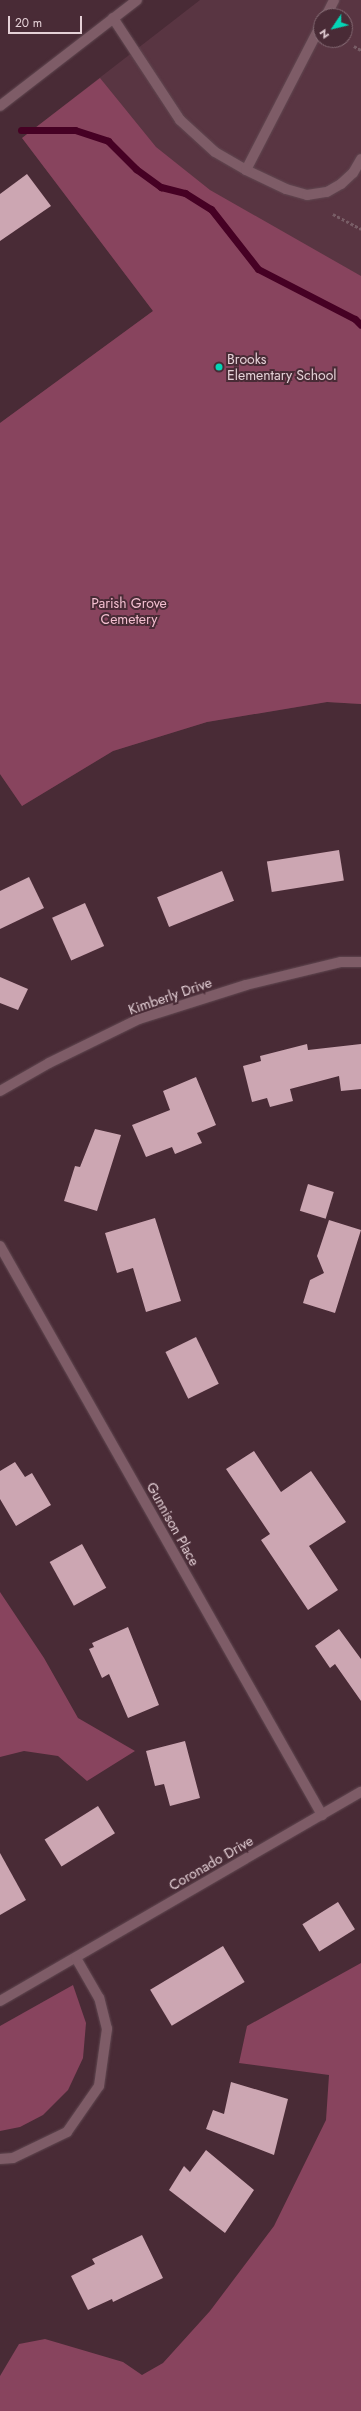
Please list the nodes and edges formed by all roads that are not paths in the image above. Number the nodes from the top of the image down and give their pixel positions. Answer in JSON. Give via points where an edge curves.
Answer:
{"nodes":[{"id":1,"x":137,"y":0,"type":"edge"},
{"id":2,"x":113,"y":18,"type":"junction"},
{"id":3,"x":313,"y":40,"type":"edge"},
{"id":4,"x":0,"y":106,"type":"edge"},
{"id":5,"x":361,"y":159,"type":"edge"},
{"id":6,"x":246,"y":170,"type":"junction"},
{"id":7,"x":361,"y":962,"type":"edge"},
{"id":8,"x":0,"y":1091,"type":"edge"},
{"id":9,"x":0,"y":1246,"type":"edge"},
{"id":10,"x":361,"y":1792,"type":"edge"},
{"id":11,"x":322,"y":1815,"type":"junction"},
{"id":12,"x":76,"y":1958,"type":"junction"},
{"id":13,"x":0,"y":2001,"type":"edge"},
{"id":14,"x":0,"y":2159,"type":"edge"}],
"edges":[{"from":1,"to":2,"type":"street"},
{"from":2,"to":4,"type":"street"},
{"from":2,"to":6,"type":"street","via":[[180,120],[215,152]]},
{"from":3,"to":6,"type":"street"},
{"from":5,"to":6,"type":"street","via":[[353,173],[341,184],[327,192],[307,195],[286,189]]},
{"from":7,"to":8,"type":"street","name":"Kimberly Drive","via":[[341,962],[246,985],[138,1020],[49,1063]]},
{"from":9,"to":11,"type":"street","name":"Gunnison Place"},
{"from":10,"to":11,"type":"street","name":"Coronado Drive"},
{"from":11,"to":12,"type":"street","name":"Coronado Drive"},
{"from":12,"to":13,"type":"street","name":"Coronado Drive"},
{"from":12,"to":14,"type":"street","via":[[99,1998],[107,2029],[99,2086],[66,2132],[13,2158]]}]}
